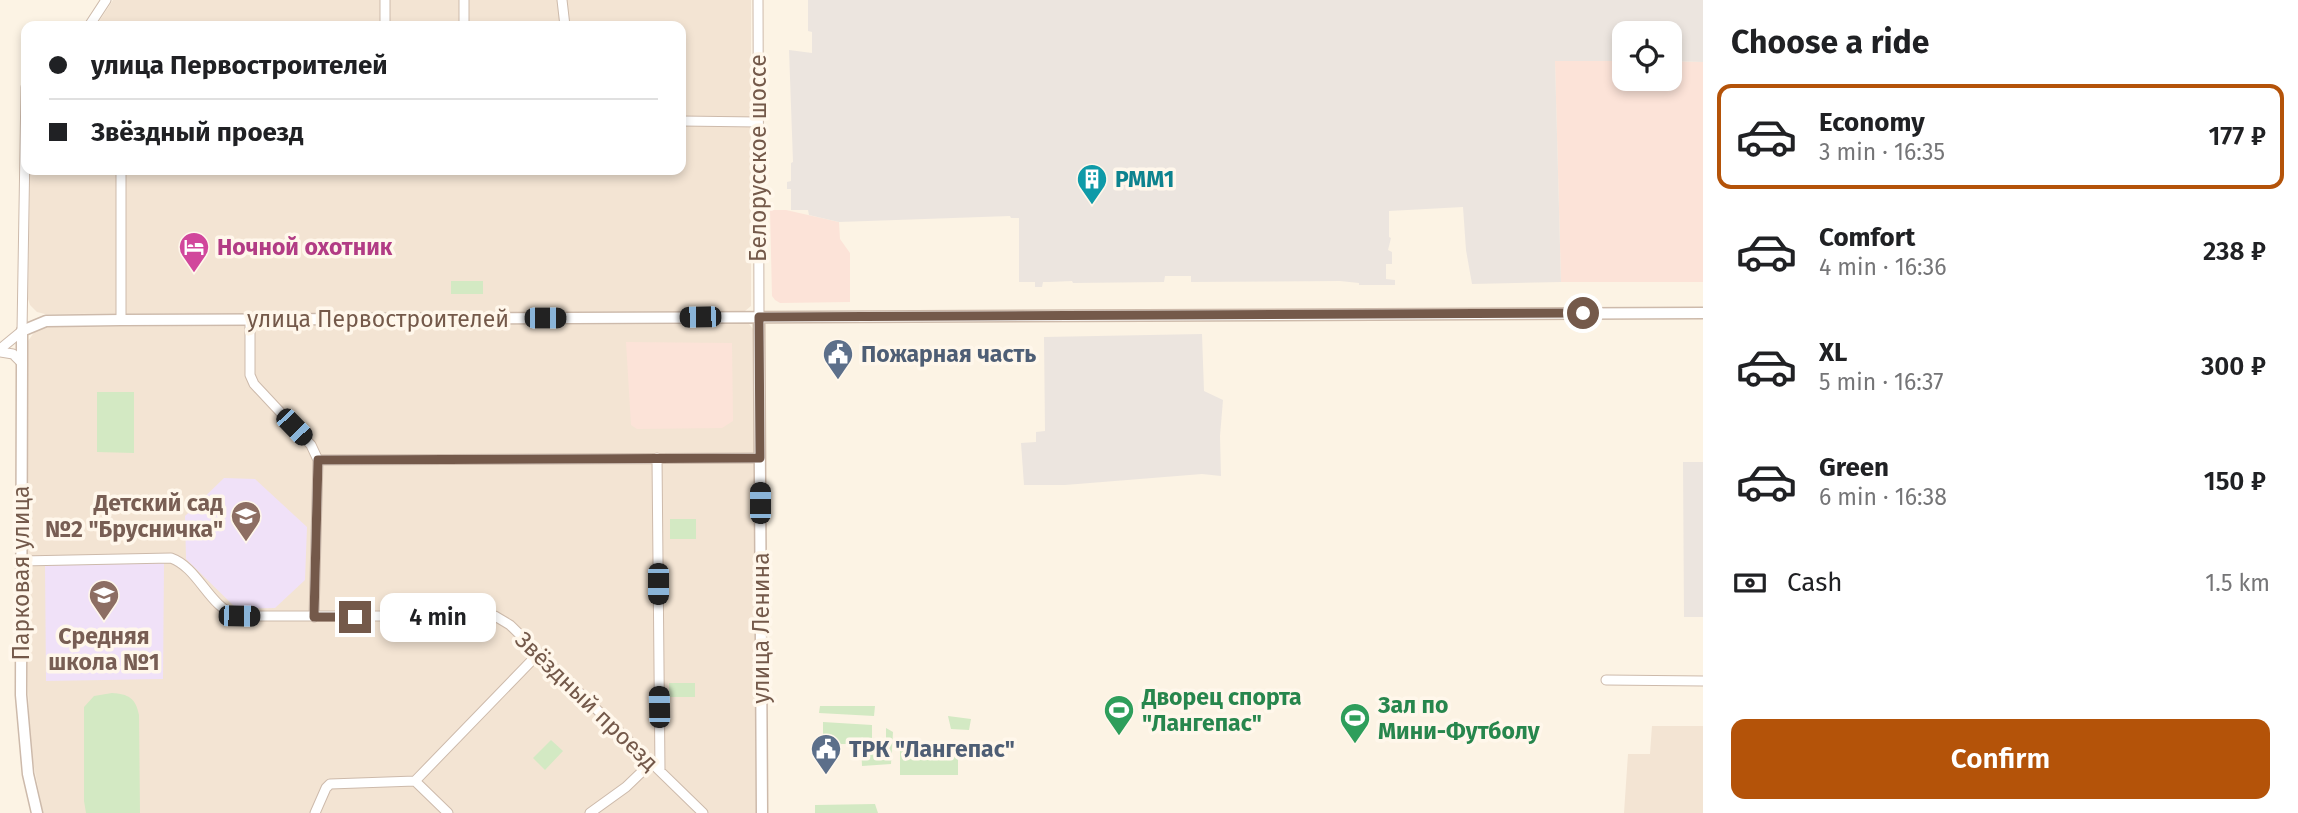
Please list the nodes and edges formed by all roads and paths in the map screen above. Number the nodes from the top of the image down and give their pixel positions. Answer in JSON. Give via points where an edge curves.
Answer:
{"nodes":[{"id":1,"x":106,"y":0,"type":"edge"},
{"id":2,"x":385,"y":0,"type":"edge"},
{"id":3,"x":464,"y":0,"type":"edge"},
{"id":4,"x":562,"y":0,"type":"edge"},
{"id":5,"x":758,"y":0,"type":"edge"},
{"id":6,"x":92,"y":21,"type":"edge"},
{"id":7,"x":385,"y":21,"type":"edge"},
{"id":8,"x":464,"y":21,"type":"edge"},
{"id":9,"x":564,"y":21,"type":"edge"},
{"id":10,"x":686,"y":121,"type":"edge"},
{"id":11,"x":758,"y":122,"type":"junction"},
{"id":12,"x":25,"y":175,"type":"edge"},
{"id":13,"x":121,"y":175,"type":"edge"},
{"id":14,"x":1703,"y":313,"type":"edge"},
{"id":15,"x":759,"y":317,"type":"junction"},
{"id":16,"x":250,"y":319,"type":"junction"},
{"id":17,"x":121,"y":320,"type":"junction"},
{"id":18,"x":22,"y":331,"type":"junction"},
{"id":19,"x":0,"y":351,"type":"edge"},
{"id":20,"x":22,"y":363,"type":"junction"},
{"id":21,"x":657,"y":458,"type":"junction"},
{"id":22,"x":760,"y":458,"type":"junction"},
{"id":23,"x":318,"y":460,"type":"junction"},
{"id":24,"x":21,"y":561,"type":"junction"},
{"id":25,"x":314,"y":617,"type":"junction"},
{"id":26,"x":539,"y":653,"type":"junction"},
{"id":27,"x":1606,"y":680,"type":"dead end"},
{"id":28,"x":1703,"y":681,"type":"edge"},
{"id":29,"x":654,"y":760,"type":"junction"},
{"id":30,"x":415,"y":781,"type":"junction"},
{"id":31,"x":37,"y":813,"type":"edge"},
{"id":32,"x":315,"y":813,"type":"edge"},
{"id":33,"x":448,"y":813,"type":"edge"},
{"id":34,"x":590,"y":813,"type":"edge"},
{"id":35,"x":703,"y":813,"type":"edge"},
{"id":36,"x":762,"y":813,"type":"edge"}],
"edges":[{"from":1,"to":6,"type":"street"},
{"from":2,"to":7,"type":"street"},
{"from":3,"to":8,"type":"street"},
{"from":4,"to":9,"type":"street"},
{"from":5,"to":11,"type":"street","name":"Белорусское шоссе"},
{"from":10,"to":11,"type":"street"},
{"from":11,"to":15,"type":"street","name":"Белорусское шоссе"},
{"from":12,"to":18,"type":"street"},
{"from":13,"to":17,"type":"street"},
{"from":14,"to":15,"type":"street","name":"улица Первостроителей"},
{"from":15,"to":16,"type":"street","name":"улица Первостроителей"},
{"from":15,"to":22,"type":"street","name":"улица Ленина"},
{"from":16,"to":17,"type":"street","name":"улица Первостроителей"},
{"from":16,"to":23,"type":"street","via":[[254,384],[311,445]]},
{"from":17,"to":18,"type":"street","name":"улица Первостроителей","via":[[46,321]]},
{"from":18,"to":19,"type":"street"},
{"from":18,"to":20,"type":"street","name":"Парковая улица"},
{"from":19,"to":20,"type":"street"},
{"from":20,"to":24,"type":"street","name":"Парковая улица"},
{"from":21,"to":22,"type":"street"},
{"from":21,"to":23,"type":"street"},
{"from":21,"to":29,"type":"street"},
{"from":22,"to":36,"type":"street","name":"улица Ленина"},
{"from":23,"to":25,"type":"street"},
{"from":24,"to":25,"type":"street","name":"Звёздный проезд","via":[[171,558],[232,614]]},
{"from":24,"to":31,"type":"street","name":"Парковая улица","via":[[23,736]]},
{"from":25,"to":26,"type":"street","name":"Звёздный проезд","via":[[495,616]]},
{"from":26,"to":29,"type":"street","name":"Звёздный проезд"},
{"from":26,"to":30,"type":"street"},
{"from":27,"to":28,"type":"street"},
{"from":29,"to":34,"type":"street"},
{"from":29,"to":35,"type":"street","name":"Звёздный проезд"},
{"from":30,"to":32,"type":"street","via":[[330,784]]},
{"from":30,"to":33,"type":"street"}]}
